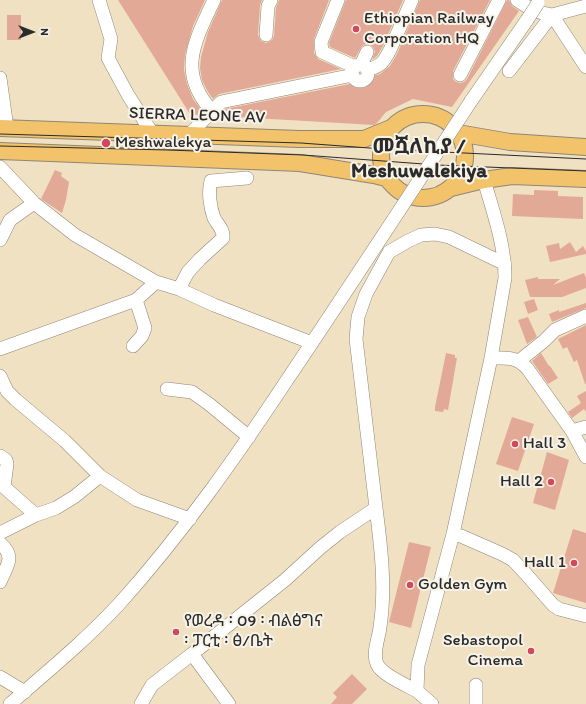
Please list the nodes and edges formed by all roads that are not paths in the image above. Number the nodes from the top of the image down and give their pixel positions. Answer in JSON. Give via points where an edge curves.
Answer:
{"nodes":[{"id":1,"x":98,"y":0,"type":"edge"},
{"id":2,"x":214,"y":0,"type":"edge"},
{"id":3,"x":271,"y":0,"type":"edge"},
{"id":4,"x":338,"y":0,"type":"edge"},
{"id":5,"x":412,"y":0,"type":"edge"},
{"id":6,"x":499,"y":0,"type":"edge"},
{"id":7,"x":517,"y":0,"type":"edge"},
{"id":8,"x":539,"y":1,"type":"edge"},
{"id":9,"x":586,"y":6,"type":"edge"},
{"id":10,"x":552,"y":15,"type":"junction"},
{"id":11,"x":266,"y":35,"type":"dead end"},
{"id":12,"x":367,"y":52,"type":"dead end"},
{"id":13,"x":586,"y":67,"type":"edge"},
{"id":14,"x":359,"y":69,"type":"junction"},
{"id":15,"x":509,"y":71,"type":"dead end"},
{"id":16,"x":460,"y":75,"type":"dead end"},
{"id":17,"x":0,"y":78,"type":"edge"},
{"id":18,"x":211,"y":110,"type":"junction"},
{"id":19,"x":4,"y":128,"type":"edge"},
{"id":20,"x":391,"y":128,"type":"junction"},
{"id":21,"x":152,"y":133,"type":"junction"},
{"id":22,"x":458,"y":133,"type":"junction"},
{"id":23,"x":189,"y":135,"type":"junction"},
{"id":24,"x":586,"y":147,"type":"edge"},
{"id":25,"x":0,"y":151,"type":"edge"},
{"id":26,"x":0,"y":167,"type":"edge"},
{"id":27,"x":247,"y":178,"type":"dead end"},
{"id":28,"x":386,"y":178,"type":"junction"},
{"id":29,"x":484,"y":180,"type":"junction"},
{"id":30,"x":586,"y":180,"type":"edge"},
{"id":31,"x":451,"y":188,"type":"junction"},
{"id":32,"x":34,"y":203,"type":"junction"},
{"id":33,"x":0,"y":240,"type":"edge"},
{"id":34,"x":505,"y":264,"type":"junction"},
{"id":35,"x":156,"y":282,"type":"junction"},
{"id":36,"x":179,"y":289,"type":"junction"},
{"id":37,"x":136,"y":300,"type":"junction"},
{"id":38,"x":586,"y":316,"type":"edge"},
{"id":39,"x":312,"y":343,"type":"junction"},
{"id":40,"x":133,"y":346,"type":"dead end"},
{"id":41,"x":0,"y":349,"type":"edge"},
{"id":42,"x":491,"y":358,"type":"junction"},
{"id":43,"x":519,"y":361,"type":"junction"},
{"id":44,"x":0,"y":376,"type":"edge"},
{"id":45,"x":166,"y":389,"type":"dead end"},
{"id":46,"x":586,"y":427,"type":"edge"},
{"id":47,"x":572,"y":431,"type":"junction"},
{"id":48,"x":249,"y":437,"type":"junction"},
{"id":49,"x":0,"y":456,"type":"edge"},
{"id":50,"x":586,"y":457,"type":"edge"},
{"id":51,"x":100,"y":476,"type":"junction"},
{"id":52,"x":2,"y":487,"type":"edge"},
{"id":53,"x":376,"y":508,"type":"junction"},
{"id":54,"x":36,"y":515,"type":"junction"},
{"id":55,"x":190,"y":519,"type":"junction"},
{"id":56,"x":0,"y":534,"type":"edge"},
{"id":57,"x":453,"y":534,"type":"junction"},
{"id":58,"x":0,"y":543,"type":"edge"},
{"id":59,"x":0,"y":582,"type":"edge"},
{"id":60,"x":586,"y":616,"type":"edge"},
{"id":61,"x":192,"y":654,"type":"junction"},
{"id":62,"x":0,"y":677,"type":"edge"},
{"id":63,"x":476,"y":685,"type":"dead end"},
{"id":64,"x":417,"y":691,"type":"junction"},
{"id":65,"x":24,"y":692,"type":"junction"},
{"id":66,"x":10,"y":704,"type":"edge"},
{"id":67,"x":141,"y":704,"type":"edge"},
{"id":68,"x":229,"y":704,"type":"edge"},
{"id":69,"x":432,"y":704,"type":"edge"},
{"id":70,"x":476,"y":704,"type":"edge"}],
"edges":[{"from":1,"to":21,"type":"street","via":[[111,39],[108,58]]},
{"from":2,"to":18,"type":"street","via":[[194,46],[192,57],[194,84]]},
{"from":3,"to":11,"type":"street","via":[[268,6]]},
{"from":4,"to":14,"type":"street","via":[[321,42],[322,52]]},
{"from":5,"to":14,"type":"street","via":[[390,50],[380,66]]},
{"from":6,"to":16,"type":"street"},
{"from":7,"to":10,"type":"street","via":[[534,10]]},
{"from":8,"to":39,"type":"street","bridge":true},
{"from":9,"to":10,"type":"street"},
{"from":10,"to":13,"type":"street"},
{"from":10,"to":15,"type":"street"},
{"from":12,"to":14,"type":"street"},
{"from":14,"to":18,"type":"street","via":[[221,102]]},
{"from":17,"to":19,"type":"street"},
{"from":18,"to":23,"type":"street"},
{"from":19,"to":21,"type":"main road","name":"SIERRA LEONE AV"},
{"from":20,"to":22,"type":"main road","via":[[403,118],[418,113],[434,114],[448,121]]},
{"from":20,"to":23,"type":"main road","name":"SIERRA LEONE AV","via":[[364,139]]},
{"from":20,"to":28,"type":"main road","via":[[380,152],[381,166]]},
{"from":21,"to":23,"type":"main road","name":"SIERRA LEONE AV"},
{"from":22,"to":24,"type":"main road","via":[[510,142]]},
{"from":22,"to":31,"type":"main road","via":[[464,146],[465,162],[460,176]]},
{"from":25,"to":28,"type":"main road","via":[[300,163]]},
{"from":26,"to":32,"type":"street"},
{"from":27,"to":36,"type":"street","via":[[211,181],[211,206],[214,217],[224,233],[223,238],[188,272]]},
{"from":28,"to":31,"type":"main road","via":[[399,192],[417,198],[435,197]]},
{"from":29,"to":30,"type":"main road","via":[[512,176]]},
{"from":29,"to":31,"type":"main road"},
{"from":29,"to":34,"type":"street","via":[[501,239]]},
{"from":32,"to":33,"type":"street","via":[[10,220]]},
{"from":32,"to":35,"type":"street","via":[[75,234]]},
{"from":34,"to":42,"type":"street","via":[[505,278]]},
{"from":34,"to":53,"type":"street","via":[[449,237],[421,235],[389,252],[366,294],[358,317],[356,339]]},
{"from":35,"to":36,"type":"street"},
{"from":35,"to":37,"type":"street"},
{"from":36,"to":39,"type":"street"},
{"from":37,"to":40,"type":"street","via":[[145,328]]},
{"from":37,"to":41,"type":"street"},
{"from":38,"to":43,"type":"street","via":[[555,330]]},
{"from":39,"to":48,"type":"street"},
{"from":42,"to":43,"type":"street"},
{"from":42,"to":57,"type":"street"},
{"from":43,"to":47,"type":"street","via":[[527,368]]},
{"from":44,"to":51,"type":"street","via":[[7,391],[16,400],[65,441]]},
{"from":45,"to":48,"type":"street","via":[[192,392]]},
{"from":46,"to":47,"type":"street"},
{"from":47,"to":50,"type":"street"},
{"from":48,"to":55,"type":"street"},
{"from":49,"to":52,"type":"street","via":[[7,464]]},
{"from":51,"to":54,"type":"street","via":[[56,508]]},
{"from":51,"to":55,"type":"street","via":[[137,500]]},
{"from":52,"to":54,"type":"street"},
{"from":53,"to":61,"type":"street","via":[[340,532],[285,580]]},
{"from":53,"to":64,"type":"street","via":[[382,592],[375,656],[381,670]]},
{"from":54,"to":56,"type":"street"},
{"from":55,"to":65,"type":"street","via":[[106,618],[75,649]]},
{"from":57,"to":60,"type":"street","via":[[513,560],[553,605]]},
{"from":57,"to":64,"type":"street","via":[[418,666]]},
{"from":58,"to":59,"type":"street","via":[[7,549],[9,557]]},
{"from":61,"to":67,"type":"street","via":[[152,685]]},
{"from":61,"to":68,"type":"street"},
{"from":62,"to":65,"type":"street"},
{"from":63,"to":70,"type":"street"},
{"from":64,"to":69,"type":"street"},
{"from":65,"to":66,"type":"street"}]}
